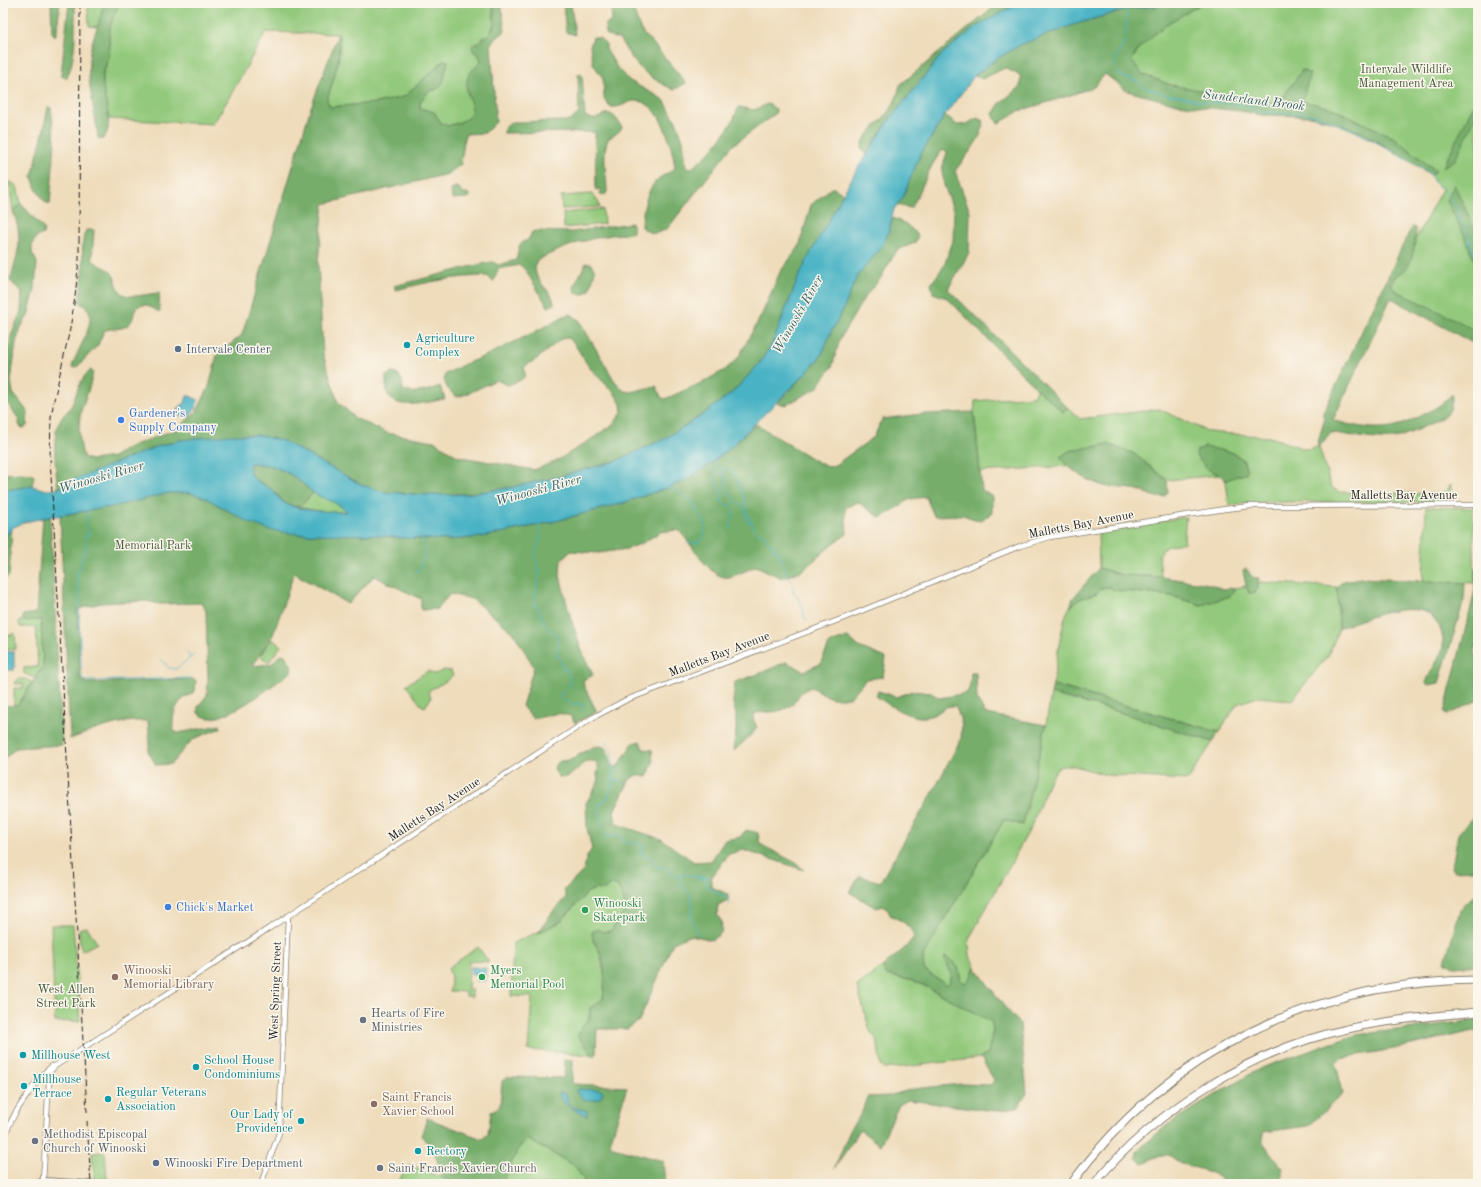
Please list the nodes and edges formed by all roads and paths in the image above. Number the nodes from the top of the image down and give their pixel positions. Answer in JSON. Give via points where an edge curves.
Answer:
{"nodes":[{"id":1,"x":1478,"y":505,"type":"edge"},
{"id":2,"x":288,"y":916,"type":"junction"},
{"id":3,"x":1478,"y":980,"type":"edge"},
{"id":4,"x":1478,"y":1012,"type":"edge"},
{"id":5,"x":43,"y":1075,"type":"junction"},
{"id":6,"x":3,"y":1168,"type":"edge"},
{"id":7,"x":45,"y":1183,"type":"edge"},
{"id":8,"x":83,"y":1184,"type":"edge"},
{"id":9,"x":90,"y":1184,"type":"edge"},
{"id":10,"x":261,"y":1184,"type":"edge"},
{"id":11,"x":1071,"y":1184,"type":"edge"},
{"id":12,"x":1094,"y":1184,"type":"edge"}],
"edges":[{"from":1,"to":2,"type":"street","name":"Malletts Bay Avenue","via":[[1251,506],[1050,537],[1024,544],[844,618],[614,706]]},
{"from":2,"to":5,"type":"street","name":"Malletts Bay Avenue"},
{"from":2,"to":10,"type":"street","name":"West Spring Street","via":[[279,1133]]},
{"from":3,"to":11,"type":"highway","via":[[1421,983],[1346,996],[1293,1013],[1239,1038],[1201,1060],[1147,1100],[1102,1146]]},
{"from":4,"to":12,"type":"highway","via":[[1403,1019],[1351,1028],[1305,1041],[1262,1058],[1215,1082],[1175,1109],[1131,1145]]},
{"from":5,"to":6,"type":"street","name":"Malletts Bay Avenue","via":[[8,1128]]},
{"from":5,"to":7,"type":"street","via":[[49,1082]]},
{"from":7,"to":8,"type":"main road"},
{"from":8,"to":9,"type":"main road"}]}
